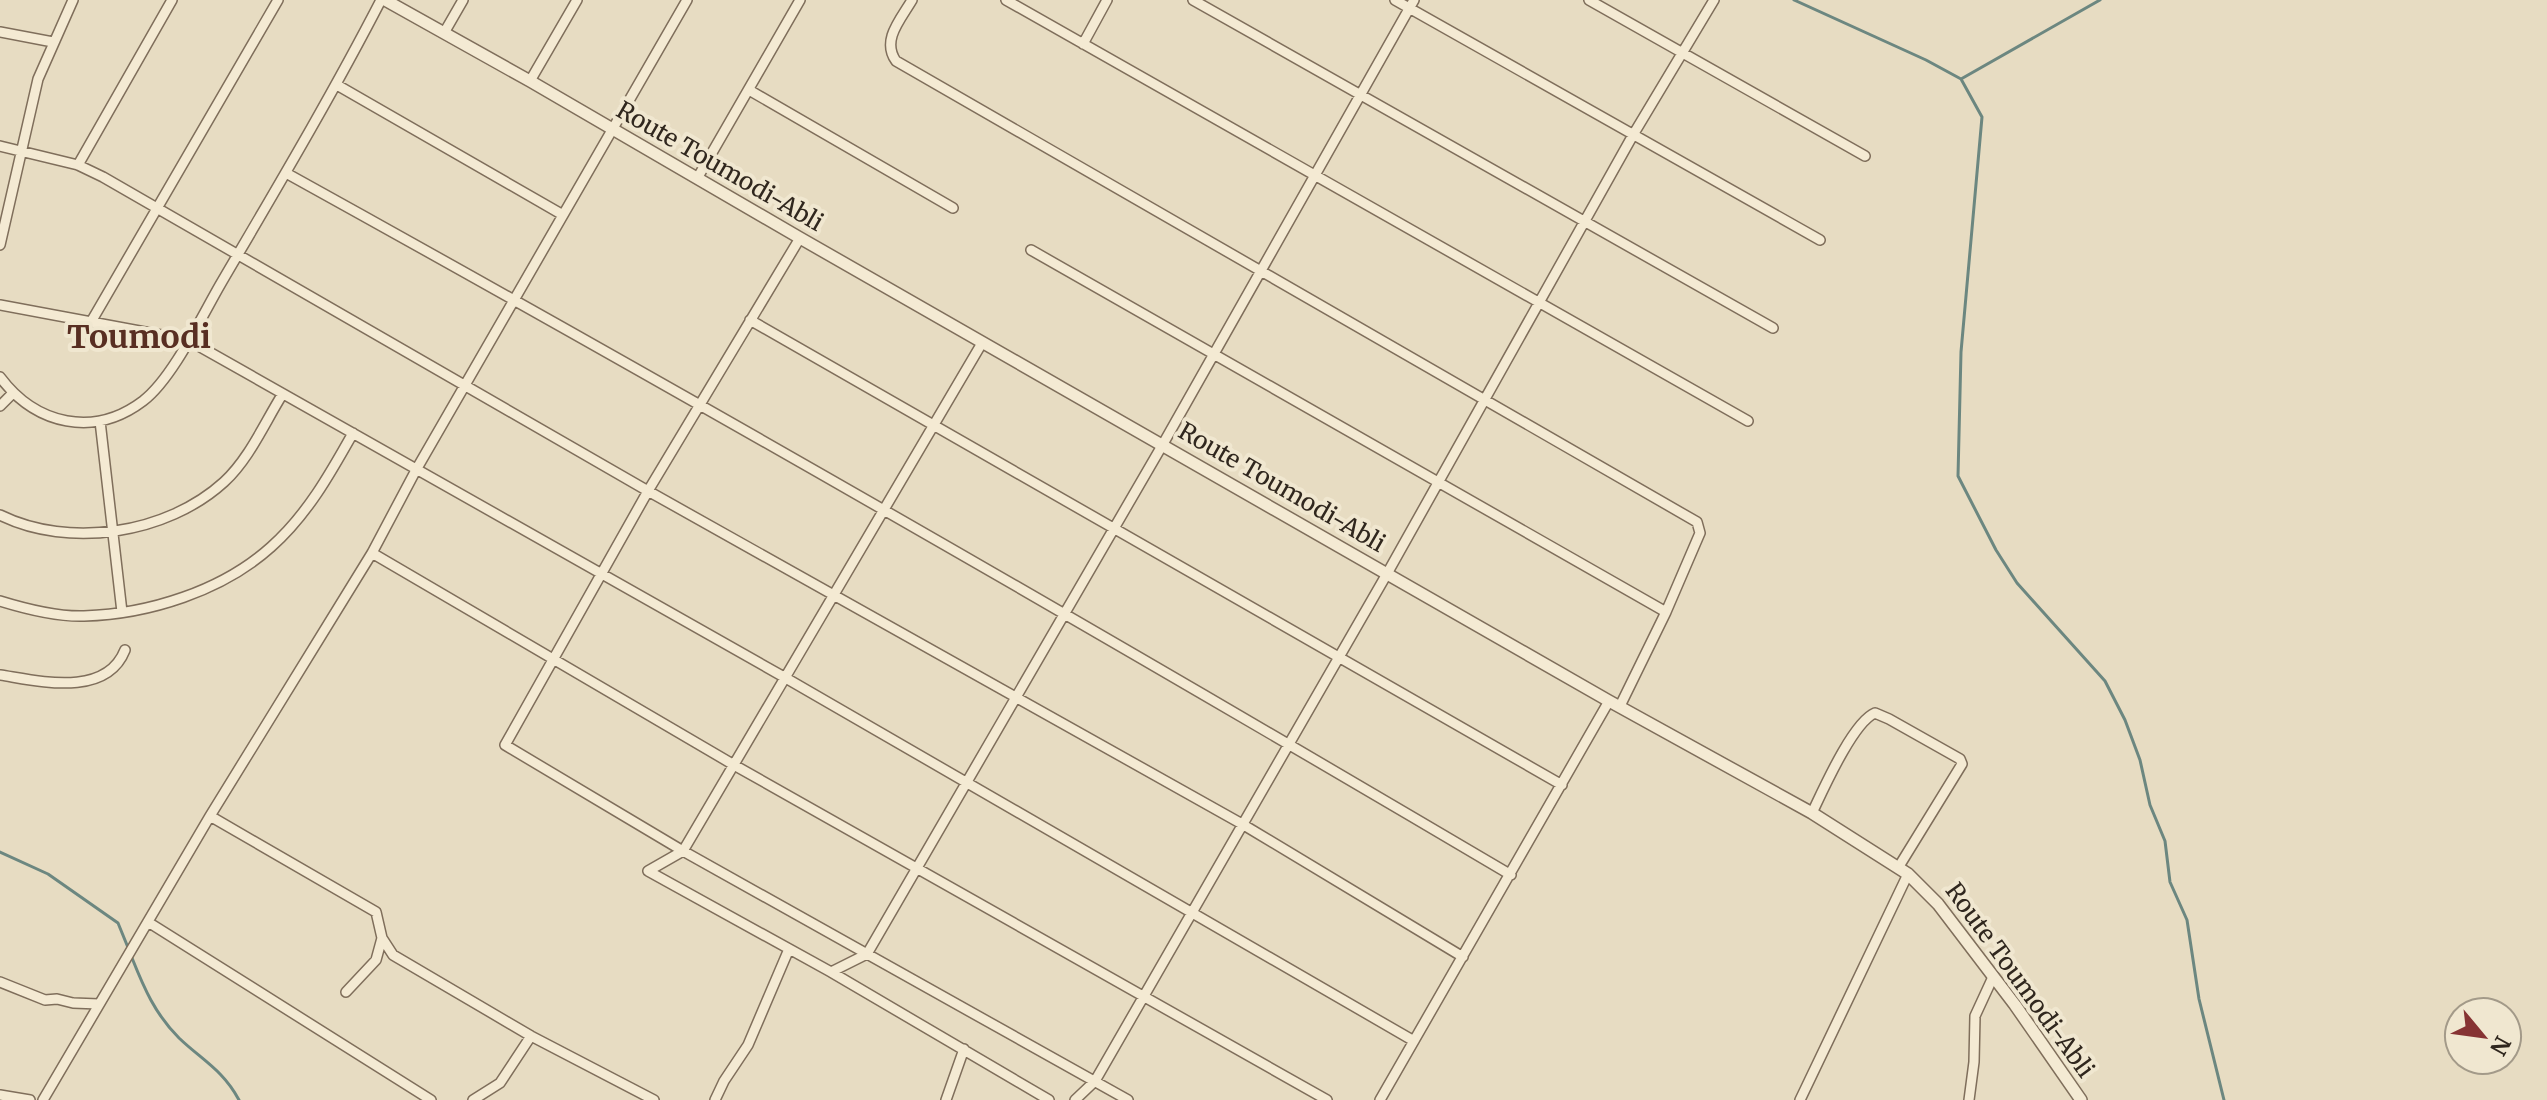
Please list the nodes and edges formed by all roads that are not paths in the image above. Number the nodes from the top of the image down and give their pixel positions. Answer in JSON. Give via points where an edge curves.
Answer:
{"nodes":[{"id":1,"x":73,"y":0,"type":"edge"},
{"id":2,"x":172,"y":0,"type":"edge"},
{"id":3,"x":278,"y":0,"type":"edge"},
{"id":4,"x":383,"y":0,"type":"edge"},
{"id":5,"x":463,"y":0,"type":"edge"},
{"id":6,"x":577,"y":0,"type":"edge"},
{"id":7,"x":687,"y":0,"type":"edge"},
{"id":8,"x":800,"y":0,"type":"edge"},
{"id":9,"x":912,"y":0,"type":"edge"},
{"id":10,"x":1107,"y":0,"type":"edge"},
{"id":11,"x":1193,"y":0,"type":"edge"},
{"id":12,"x":1395,"y":0,"type":"edge"},
{"id":13,"x":1589,"y":0,"type":"edge"},
{"id":14,"x":1714,"y":0,"type":"edge"},
{"id":15,"x":1012,"y":2,"type":"edge"},
{"id":16,"x":1412,"y":4,"type":"edge"},
{"id":17,"x":0,"y":32,"type":"edge"},
{"id":18,"x":444,"y":33,"type":"junction"},
{"id":19,"x":53,"y":42,"type":"junction"},
{"id":20,"x":1083,"y":44,"type":"junction"},
{"id":21,"x":1682,"y":53,"type":"junction"},
{"id":22,"x":530,"y":81,"type":"junction"},
{"id":23,"x":337,"y":85,"type":"junction"},
{"id":24,"x":749,"y":90,"type":"junction"},
{"id":25,"x":1361,"y":96,"type":"junction"},
{"id":26,"x":614,"y":130,"type":"junction"},
{"id":27,"x":1633,"y":135,"type":"junction"},
{"id":28,"x":0,"y":146,"type":"edge"},
{"id":29,"x":21,"y":150,"type":"junction"},
{"id":30,"x":1865,"y":156,"type":"dead end"},
{"id":31,"x":78,"y":165,"type":"junction"},
{"id":32,"x":286,"y":173,"type":"junction"},
{"id":33,"x":1315,"y":175,"type":"junction"},
{"id":34,"x":698,"y":177,"type":"junction"},
{"id":35,"x":156,"y":207,"type":"junction"},
{"id":36,"x":953,"y":208,"type":"dead end"},
{"id":37,"x":563,"y":215,"type":"junction"},
{"id":38,"x":1584,"y":223,"type":"junction"},
{"id":39,"x":800,"y":238,"type":"junction"},
{"id":40,"x":1820,"y":240,"type":"dead end"},
{"id":41,"x":0,"y":245,"type":"edge"},
{"id":42,"x":1031,"y":250,"type":"dead end"},
{"id":43,"x":237,"y":256,"type":"junction"},
{"id":44,"x":1262,"y":270,"type":"junction"},
{"id":45,"x":515,"y":300,"type":"junction"},
{"id":46,"x":1539,"y":303,"type":"junction"},
{"id":47,"x":0,"y":305,"type":"edge"},
{"id":48,"x":750,"y":320,"type":"junction"},
{"id":49,"x":91,"y":322,"type":"junction"},
{"id":50,"x":1773,"y":328,"type":"dead end"},
{"id":51,"x":188,"y":340,"type":"junction"},
{"id":52,"x":982,"y":343,"type":"junction"},
{"id":53,"x":1214,"y":354,"type":"junction"},
{"id":54,"x":0,"y":377,"type":"edge"},
{"id":55,"x":465,"y":386,"type":"junction"},
{"id":56,"x":12,"y":394,"type":"junction"},
{"id":57,"x":282,"y":395,"type":"junction"},
{"id":58,"x":1485,"y":399,"type":"junction"},
{"id":59,"x":0,"y":406,"type":"edge"},
{"id":60,"x":700,"y":407,"type":"junction"},
{"id":61,"x":100,"y":421,"type":"junction"},
{"id":62,"x":1748,"y":421,"type":"dead end"},
{"id":63,"x":932,"y":426,"type":"junction"},
{"id":64,"x":353,"y":433,"type":"junction"},
{"id":65,"x":1163,"y":444,"type":"junction"},
{"id":66,"x":416,"y":470,"type":"junction"},
{"id":67,"x":1438,"y":482,"type":"junction"},
{"id":68,"x":648,"y":491,"type":"junction"},
{"id":69,"x":883,"y":510,"type":"junction"},
{"id":70,"x":0,"y":515,"type":"edge"},
{"id":71,"x":1114,"y":529,"type":"junction"},
{"id":72,"x":111,"y":534,"type":"junction"},
{"id":73,"x":372,"y":553,"type":"junction"},
{"id":74,"x":1388,"y":572,"type":"junction"},
{"id":75,"x":600,"y":574,"type":"junction"},
{"id":76,"x":834,"y":596,"type":"junction"},
{"id":77,"x":0,"y":601,"type":"edge"},
{"id":78,"x":122,"y":612,"type":"junction"},
{"id":79,"x":1666,"y":612,"type":"junction"},
{"id":80,"x":1064,"y":615,"type":"junction"},
{"id":81,"x":125,"y":650,"type":"dead end"},
{"id":82,"x":555,"y":658,"type":"junction"},
{"id":83,"x":1338,"y":658,"type":"junction"},
{"id":84,"x":0,"y":675,"type":"edge"},
{"id":85,"x":784,"y":677,"type":"junction"},
{"id":86,"x":1016,"y":698,"type":"junction"},
{"id":87,"x":1614,"y":704,"type":"junction"},
{"id":88,"x":1289,"y":743,"type":"junction"},
{"id":89,"x":734,"y":765,"type":"junction"},
{"id":90,"x":966,"y":782,"type":"junction"},
{"id":91,"x":1562,"y":785,"type":"junction"},
{"id":92,"x":1812,"y":813,"type":"junction"},
{"id":93,"x":210,"y":816,"type":"junction"},
{"id":94,"x":1242,"y":824,"type":"junction"},
{"id":95,"x":683,"y":851,"type":"junction"},
{"id":96,"x":917,"y":869,"type":"junction"},
{"id":97,"x":1903,"y":871,"type":"junction"},
{"id":98,"x":1511,"y":875,"type":"junction"},
{"id":99,"x":1190,"y":912,"type":"junction"},
{"id":100,"x":148,"y":922,"type":"junction"},
{"id":101,"x":382,"y":938,"type":"junction"},
{"id":102,"x":789,"y":949,"type":"junction"},
{"id":103,"x":867,"y":954,"type":"junction"},
{"id":104,"x":1463,"y":957,"type":"junction"},
{"id":105,"x":831,"y":972,"type":"junction"},
{"id":106,"x":1993,"y":977,"type":"junction"},
{"id":107,"x":0,"y":982,"type":"edge"},
{"id":108,"x":346,"y":992,"type":"dead end"},
{"id":109,"x":1144,"y":996,"type":"junction"},
{"id":110,"x":99,"y":1004,"type":"junction"},
{"id":111,"x":531,"y":1036,"type":"junction"},
{"id":112,"x":1414,"y":1041,"type":"junction"},
{"id":113,"x":964,"y":1049,"type":"junction"},
{"id":114,"x":1095,"y":1081,"type":"junction"},
{"id":115,"x":0,"y":1095,"type":"edge"},
{"id":116,"x":30,"y":1100,"type":"edge"},
{"id":117,"x":43,"y":1100,"type":"edge"},
{"id":118,"x":431,"y":1100,"type":"edge"},
{"id":119,"x":473,"y":1100,"type":"edge"},
{"id":120,"x":654,"y":1100,"type":"edge"},
{"id":121,"x":715,"y":1100,"type":"edge"},
{"id":122,"x":946,"y":1100,"type":"edge"},
{"id":123,"x":1049,"y":1100,"type":"edge"},
{"id":124,"x":1075,"y":1100,"type":"edge"},
{"id":125,"x":1128,"y":1100,"type":"edge"},
{"id":126,"x":1327,"y":1100,"type":"edge"},
{"id":127,"x":1380,"y":1100,"type":"edge"},
{"id":128,"x":1800,"y":1100,"type":"edge"},
{"id":129,"x":1969,"y":1100,"type":"edge"},
{"id":130,"x":2081,"y":1100,"type":"edge"}],
"edges":[{"from":1,"to":19,"type":"street"},
{"from":2,"to":31,"type":"street"},
{"from":3,"to":35,"type":"street"},
{"from":4,"to":18,"type":"street","name":"Route Toumodi-Abli"},
{"from":4,"to":23,"type":"street"},
{"from":5,"to":18,"type":"street"},
{"from":6,"to":22,"type":"street"},
{"from":7,"to":26,"type":"street"},
{"from":8,"to":24,"type":"street"},
{"from":9,"to":44,"type":"street","via":[[889,40],[896,61]]},
{"from":10,"to":20,"type":"street"},
{"from":11,"to":25,"type":"street"},
{"from":12,"to":16,"type":"street"},
{"from":13,"to":21,"type":"street"},
{"from":14,"to":21,"type":"street"},
{"from":15,"to":20,"type":"street"},
{"from":16,"to":25,"type":"street"},
{"from":16,"to":27,"type":"street"},
{"from":17,"to":19,"type":"street"},
{"from":18,"to":22,"type":"street","name":"Route Toumodi-Abli"},
{"from":19,"to":29,"type":"street"},
{"from":20,"to":33,"type":"street"},
{"from":21,"to":27,"type":"street"},
{"from":21,"to":30,"type":"street"},
{"from":22,"to":26,"type":"street","name":"Route Toumodi-Abli"},
{"from":23,"to":32,"type":"street"},
{"from":23,"to":37,"type":"street"},
{"from":24,"to":34,"type":"street"},
{"from":24,"to":36,"type":"street"},
{"from":25,"to":33,"type":"street"},
{"from":25,"to":38,"type":"street"},
{"from":26,"to":34,"type":"street","name":"Route Toumodi-Abli"},
{"from":26,"to":37,"type":"street"},
{"from":27,"to":38,"type":"street"},
{"from":27,"to":40,"type":"street"},
{"from":28,"to":29,"type":"street"},
{"from":29,"to":31,"type":"street"},
{"from":29,"to":41,"type":"street"},
{"from":31,"to":35,"type":"street"},
{"from":32,"to":43,"type":"street"},
{"from":32,"to":45,"type":"street"},
{"from":33,"to":44,"type":"street"},
{"from":33,"to":46,"type":"street"},
{"from":34,"to":39,"type":"street","name":"Route Toumodi-Abli"},
{"from":35,"to":43,"type":"street"},
{"from":35,"to":49,"type":"street"},
{"from":37,"to":45,"type":"street"},
{"from":38,"to":46,"type":"street"},
{"from":38,"to":50,"type":"street"},
{"from":39,"to":48,"type":"street"},
{"from":39,"to":52,"type":"street","name":"Route Toumodi-Abli"},
{"from":42,"to":53,"type":"street"},
{"from":43,"to":51,"type":"street"},
{"from":43,"to":55,"type":"street"},
{"from":44,"to":53,"type":"street"},
{"from":44,"to":58,"type":"street"},
{"from":45,"to":55,"type":"street"},
{"from":45,"to":60,"type":"street"},
{"from":46,"to":58,"type":"street"},
{"from":46,"to":62,"type":"street"},
{"from":47,"to":49,"type":"street"},
{"from":48,"to":60,"type":"street"},
{"from":48,"to":63,"type":"street"},
{"from":49,"to":51,"type":"street"},
{"from":51,"to":57,"type":"street"},
{"from":51,"to":61,"type":"street","via":[[154,391],[122,414]]},
{"from":52,"to":63,"type":"street"},
{"from":52,"to":65,"type":"street","name":"Route Toumodi-Abli"},
{"from":53,"to":65,"type":"street"},
{"from":53,"to":67,"type":"street"},
{"from":54,"to":56,"type":"street"},
{"from":55,"to":66,"type":"street"},
{"from":55,"to":68,"type":"street"},
{"from":56,"to":59,"type":"street"},
{"from":56,"to":61,"type":"street","via":[[61,420]]},
{"from":57,"to":64,"type":"street"},
{"from":57,"to":72,"type":"street","via":[[242,463],[223,483],[169,516]]},
{"from":58,"to":67,"type":"street"},
{"from":58,"to":79,"type":"street","via":[[1697,522],[1700,533]]},
{"from":60,"to":68,"type":"street"},
{"from":60,"to":69,"type":"street"},
{"from":61,"to":72,"type":"street"},
{"from":63,"to":69,"type":"street"},
{"from":63,"to":71,"type":"street"},
{"from":64,"to":66,"type":"street"},
{"from":64,"to":78,"type":"street","via":[[320,492],[271,547],[213,584],[174,601]]},
{"from":65,"to":71,"type":"street"},
{"from":65,"to":74,"type":"street","name":"Route Toumodi-Abli"},
{"from":66,"to":73,"type":"street"},
{"from":66,"to":75,"type":"street"},
{"from":67,"to":74,"type":"street"},
{"from":67,"to":79,"type":"street"},
{"from":68,"to":75,"type":"street"},
{"from":68,"to":76,"type":"street"},
{"from":69,"to":76,"type":"street"},
{"from":69,"to":80,"type":"street"},
{"from":70,"to":72,"type":"street","via":[[46,530]]},
{"from":71,"to":80,"type":"street"},
{"from":71,"to":83,"type":"street"},
{"from":72,"to":78,"type":"street"},
{"from":73,"to":82,"type":"street"},
{"from":73,"to":93,"type":"street"},
{"from":74,"to":83,"type":"street"},
{"from":74,"to":87,"type":"street","name":"Route Toumodi-Abli"},
{"from":75,"to":82,"type":"street"},
{"from":75,"to":85,"type":"street"},
{"from":76,"to":85,"type":"street"},
{"from":76,"to":86,"type":"street"},
{"from":77,"to":78,"type":"street","via":[[83,616]]},
{"from":79,"to":87,"type":"street"},
{"from":80,"to":86,"type":"street"},
{"from":80,"to":88,"type":"street"},
{"from":81,"to":84,"type":"street","via":[[110,671],[86,681],[48,683]]},
{"from":82,"to":89,"type":"street"},
{"from":82,"to":95,"type":"street","via":[[505,745]]},
{"from":83,"to":88,"type":"street"},
{"from":83,"to":91,"type":"street"},
{"from":85,"to":89,"type":"street"},
{"from":85,"to":90,"type":"street"},
{"from":86,"to":90,"type":"street"},
{"from":86,"to":94,"type":"street"},
{"from":87,"to":91,"type":"street"},
{"from":87,"to":92,"type":"street","name":"Route Toumodi-Abli"},
{"from":88,"to":94,"type":"street"},
{"from":88,"to":98,"type":"street"},
{"from":89,"to":95,"type":"street"},
{"from":89,"to":96,"type":"street"},
{"from":90,"to":96,"type":"street"},
{"from":90,"to":99,"type":"street"},
{"from":91,"to":98,"type":"street"},
{"from":92,"to":97,"type":"street","name":"Route Toumodi-Abli"},
{"from":92,"to":97,"type":"street","via":[[1848,744],[1875,713],[1960,759],[1962,764]]},
{"from":93,"to":100,"type":"street"},
{"from":93,"to":101,"type":"street","via":[[376,912]]},
{"from":94,"to":99,"type":"street"},
{"from":94,"to":104,"type":"street"},
{"from":95,"to":102,"type":"street","via":[[648,871]]},
{"from":95,"to":103,"type":"street"},
{"from":96,"to":103,"type":"street"},
{"from":96,"to":109,"type":"street"},
{"from":97,"to":106,"type":"street","name":"Route Toumodi-Abli","via":[[1938,904]]},
{"from":97,"to":128,"type":"street"},
{"from":98,"to":104,"type":"street"},
{"from":99,"to":109,"type":"street"},
{"from":99,"to":112,"type":"street"},
{"from":100,"to":110,"type":"street"},
{"from":100,"to":118,"type":"street"},
{"from":101,"to":108,"type":"street","via":[[376,960]]},
{"from":101,"to":111,"type":"street","via":[[393,955]]},
{"from":102,"to":105,"type":"street"},
{"from":102,"to":121,"type":"street","via":[[748,1045]]},
{"from":103,"to":105,"type":"street"},
{"from":103,"to":114,"type":"street"},
{"from":104,"to":112,"type":"street"},
{"from":105,"to":113,"type":"street"},
{"from":106,"to":129,"type":"street","via":[[1975,1016]]},
{"from":106,"to":130,"type":"street","name":"Route Toumodi-Abli"},
{"from":107,"to":110,"type":"street","via":[[45,1000]]},
{"from":109,"to":114,"type":"street"},
{"from":109,"to":126,"type":"street"},
{"from":110,"to":117,"type":"street"},
{"from":111,"to":119,"type":"street","via":[[500,1083]]},
{"from":111,"to":120,"type":"street"},
{"from":112,"to":127,"type":"street"},
{"from":113,"to":122,"type":"street"},
{"from":113,"to":123,"type":"street"},
{"from":114,"to":124,"type":"street"},
{"from":114,"to":125,"type":"street"},
{"from":115,"to":116,"type":"street"}]}
